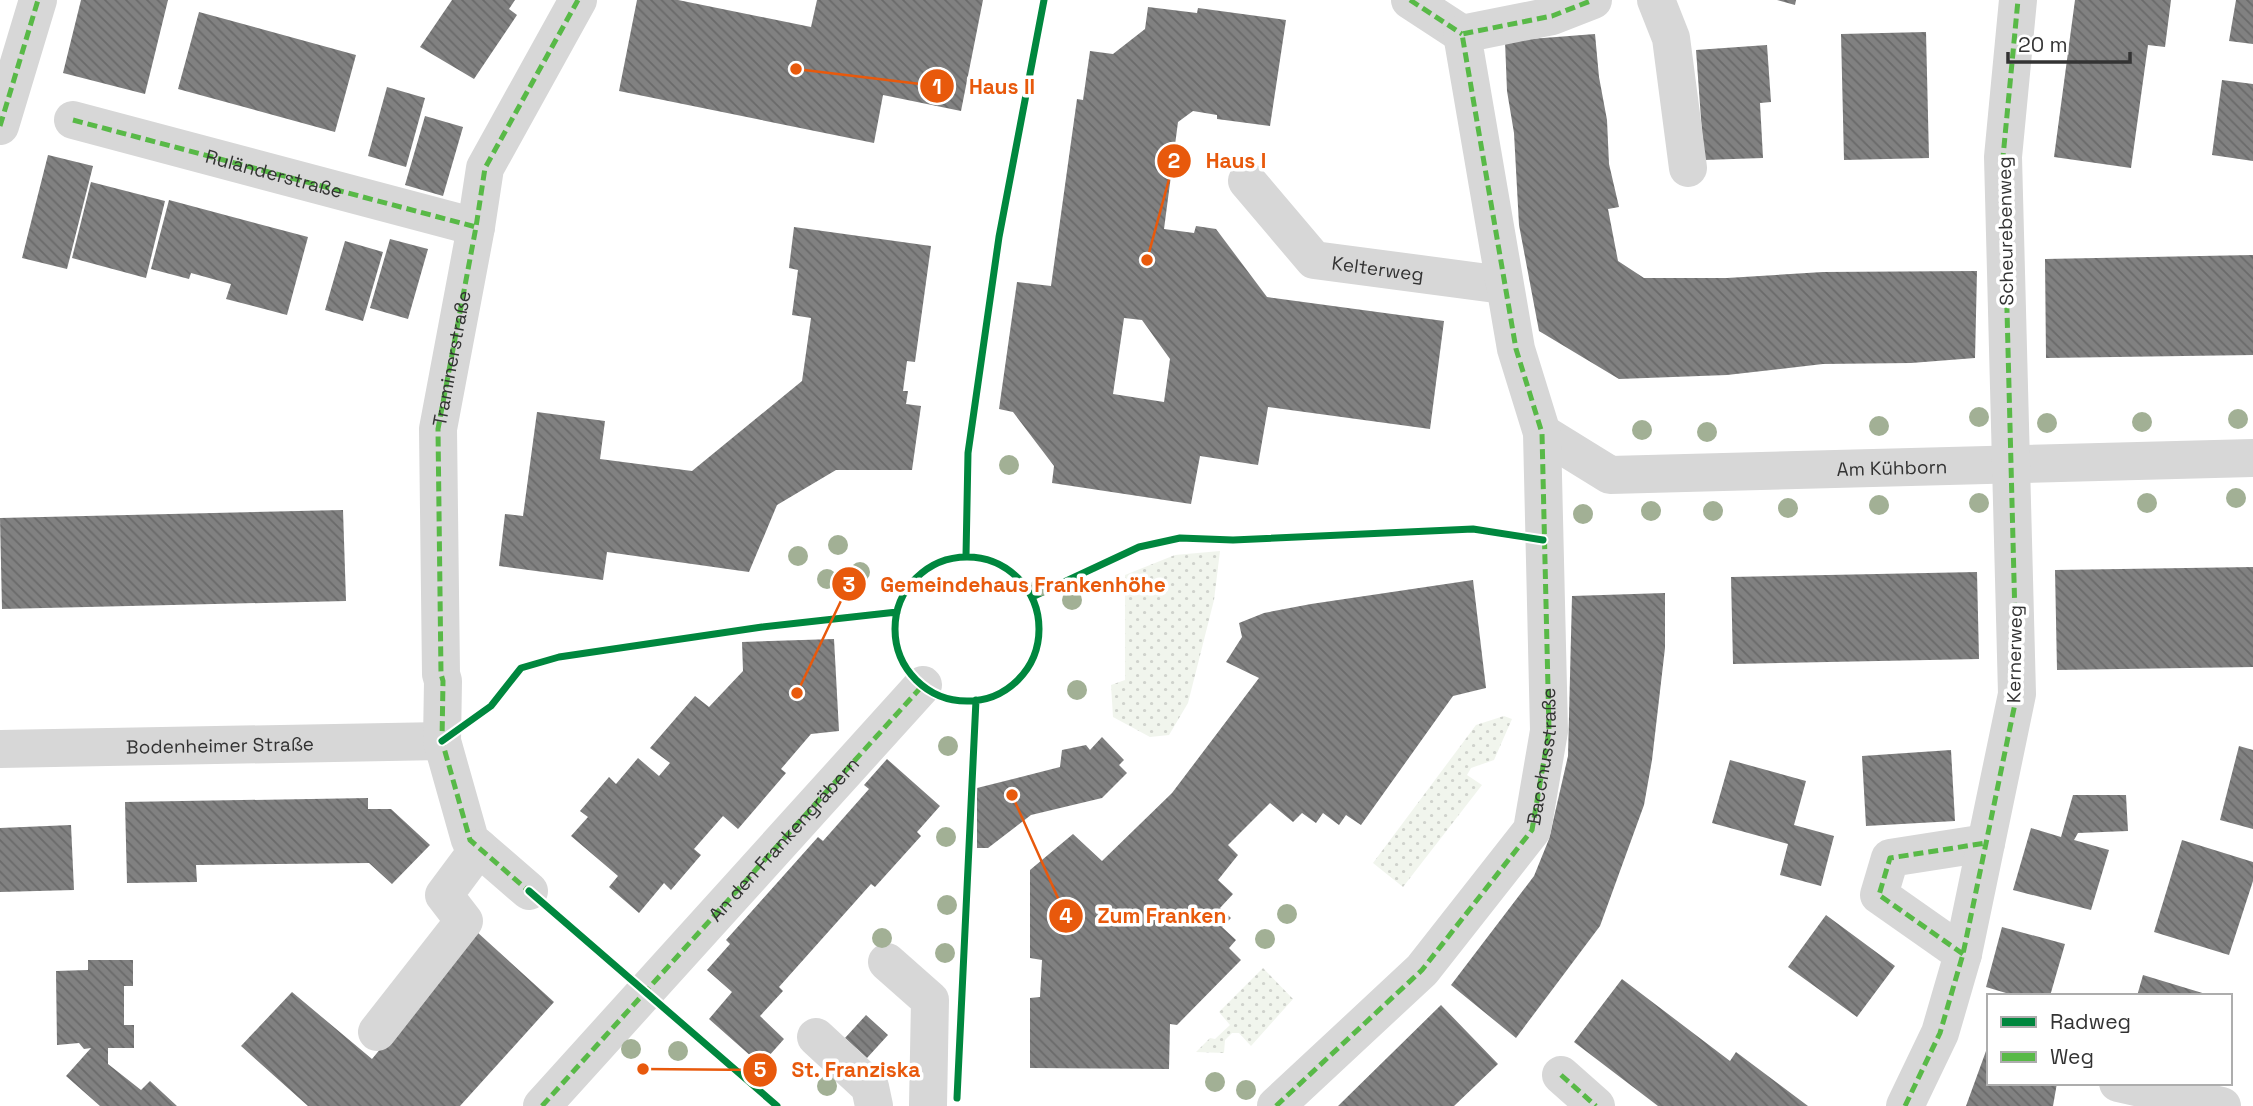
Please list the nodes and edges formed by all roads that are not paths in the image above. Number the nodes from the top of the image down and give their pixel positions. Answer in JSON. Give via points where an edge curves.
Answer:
{"nodes":[{"id":1,"x":38,"y":0,"type":"edge"},
{"id":2,"x":578,"y":0,"type":"edge"},
{"id":3,"x":1410,"y":0,"type":"edge"},
{"id":4,"x":1593,"y":0,"type":"edge"},
{"id":5,"x":1656,"y":0,"type":"edge"},
{"id":6,"x":2018,"y":0,"type":"edge"},
{"id":7,"x":1462,"y":34,"type":"junction"},
{"id":8,"x":73,"y":120,"type":"dead end"},
{"id":9,"x":0,"y":126,"type":"edge"},
{"id":10,"x":1688,"y":168,"type":"dead end"},
{"id":11,"x":1247,"y":181,"type":"dead end"},
{"id":12,"x":476,"y":226,"type":"junction"},
{"id":13,"x":1503,"y":285,"type":"junction"},
{"id":14,"x":1542,"y":433,"type":"junction"},
{"id":15,"x":2253,"y":458,"type":"edge"},
{"id":16,"x":2012,"y":463,"type":"junction"},
{"id":17,"x":923,"y":685,"type":"dead end"},
{"id":18,"x":442,"y":741,"type":"junction"},
{"id":19,"x":0,"y":749,"type":"edge"},
{"id":20,"x":1986,"y":843,"type":"junction"},
{"id":21,"x":479,"y":848,"type":"junction"},
{"id":22,"x":528,"y":891,"type":"dead end"},
{"id":23,"x":1963,"y":954,"type":"junction"},
{"id":24,"x":887,"y":962,"type":"dead end"},
{"id":25,"x":377,"y":1032,"type":"dead end"},
{"id":26,"x":816,"y":1037,"type":"dead end"},
{"id":27,"x":1560,"y":1075,"type":"dead end"},
{"id":28,"x":2112,"y":1085,"type":"edge"},
{"id":29,"x":2127,"y":1085,"type":"edge"},
{"id":30,"x":542,"y":1106,"type":"edge"},
{"id":31,"x":874,"y":1106,"type":"edge"},
{"id":32,"x":928,"y":1106,"type":"edge"},
{"id":33,"x":1276,"y":1106,"type":"edge"},
{"id":34,"x":1596,"y":1106,"type":"edge"},
{"id":35,"x":1905,"y":1106,"type":"edge"},
{"id":36,"x":2105,"y":1106,"type":"edge"},
{"id":37,"x":2222,"y":1106,"type":"edge"}],
"edges":[{"from":1,"to":9,"type":"street"},
{"from":2,"to":12,"type":"street","name":"Traminerstraße","via":[[485,169]]},
{"from":3,"to":7,"type":"street"},
{"from":4,"to":7,"type":"street","via":[[1552,16]]},
{"from":5,"to":10,"type":"street","via":[[1671,38]]},
{"from":6,"to":16,"type":"street","name":"Scheurebenweg","via":[[2003,157]]},
{"from":7,"to":13,"type":"street"},
{"from":8,"to":12,"type":"street","name":"Ruländerstraße"},
{"from":11,"to":13,"type":"street","name":"Kelterweg","via":[[1314,260]]},
{"from":12,"to":18,"type":"street","name":"Traminerstraße","via":[[438,429]]},
{"from":13,"to":14,"type":"street","via":[[1516,349]]},
{"from":14,"to":16,"type":"street","name":"Am Kühborn","via":[[1610,475]]},
{"from":14,"to":33,"type":"street","name":"Bacchusstraße","via":[[1549,731],[1532,830],[1422,970]]},
{"from":15,"to":16,"type":"street","name":"Am Kühborn"},
{"from":16,"to":20,"type":"street","name":"Kernerweg","via":[[2017,694]]},
{"from":17,"to":30,"type":"street","name":"An den Frankengräbern"},
{"from":18,"to":19,"type":"street","name":"Bodenheimer Straße"},
{"from":18,"to":21,"type":"street","name":"Traminerstraße","via":[[470,840]]},
{"from":20,"to":23,"type":"street","name":"Kernerweg"},
{"from":20,"to":23,"type":"street","via":[[1890,858],[1880,895]]},
{"from":21,"to":22,"type":"street"},
{"from":21,"to":25,"type":"street","via":[[444,895],[464,920]]},
{"from":23,"to":35,"type":"street","name":"Kernerweg","via":[[1940,1033]]},
{"from":24,"to":32,"type":"street","via":[[930,1000]]},
{"from":26,"to":31,"type":"street","via":[[870,1087]]},
{"from":27,"to":34,"type":"street"},
{"from":28,"to":36,"type":"street"},
{"from":29,"to":37,"type":"street"}]}
